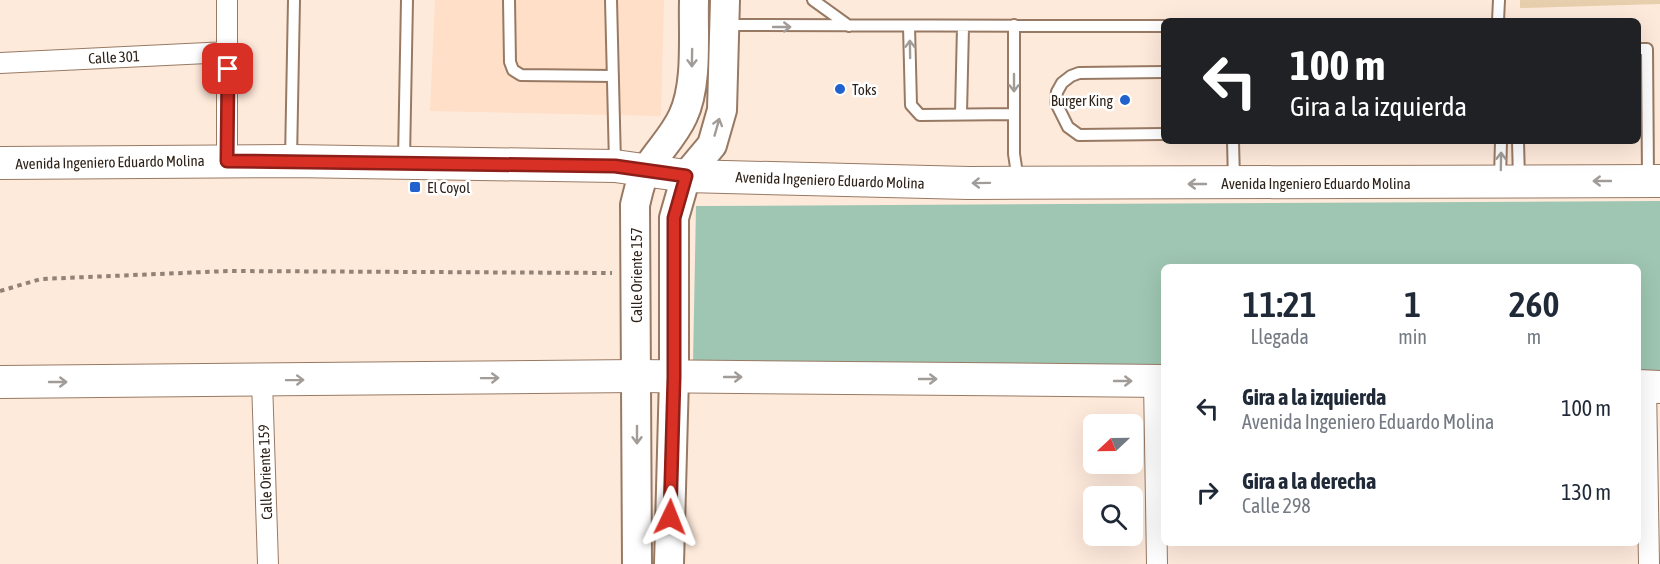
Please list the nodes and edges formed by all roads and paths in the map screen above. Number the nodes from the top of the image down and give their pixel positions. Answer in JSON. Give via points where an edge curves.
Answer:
{"nodes":[{"id":1,"x":227,"y":0,"type":"edge"},
{"id":2,"x":294,"y":0,"type":"edge"},
{"id":3,"x":407,"y":0,"type":"edge"},
{"id":4,"x":509,"y":0,"type":"edge"},
{"id":5,"x":611,"y":0,"type":"edge"},
{"id":6,"x":694,"y":0,"type":"edge"},
{"id":7,"x":813,"y":0,"type":"edge"},
{"id":8,"x":1499,"y":0,"type":"edge"},
{"id":9,"x":724,"y":13,"type":"edge"},
{"id":10,"x":1498,"y":18,"type":"edge"},
{"id":11,"x":1014,"y":25,"type":"junction"},
{"id":12,"x":849,"y":26,"type":"junction"},
{"id":13,"x":909,"y":26,"type":"junction"},
{"id":14,"x":1161,"y":26,"type":"edge"},
{"id":15,"x":963,"y":27,"type":"junction"},
{"id":16,"x":1641,"y":49,"type":"edge"},
{"id":17,"x":228,"y":52,"type":"junction"},
{"id":18,"x":0,"y":63,"type":"edge"},
{"id":19,"x":1161,"y":72,"type":"edge"},
{"id":20,"x":613,"y":76,"type":"junction"},
{"id":21,"x":960,"y":113,"type":"junction"},
{"id":22,"x":1014,"y":114,"type":"junction"},
{"id":23,"x":1161,"y":134,"type":"edge"},
{"id":24,"x":1233,"y":144,"type":"edge"},
{"id":25,"x":1502,"y":144,"type":"edge"},
{"id":26,"x":1517,"y":144,"type":"edge"},
{"id":27,"x":227,"y":161,"type":"junction"},
{"id":28,"x":291,"y":161,"type":"junction"},
{"id":29,"x":0,"y":163,"type":"edge"},
{"id":30,"x":404,"y":163,"type":"junction"},
{"id":31,"x":615,"y":166,"type":"junction"},
{"id":32,"x":647,"y":169,"type":"junction"},
{"id":33,"x":686,"y":176,"type":"junction"},
{"id":34,"x":1654,"y":181,"type":"edge"},
{"id":35,"x":1510,"y":182,"type":"junction"},
{"id":36,"x":1018,"y":183,"type":"junction"},
{"id":37,"x":1234,"y":184,"type":"junction"},
{"id":38,"x":636,"y":273,"type":"junction"},
{"id":39,"x":0,"y":291,"type":"edge"},
{"id":40,"x":636,"y":376,"type":"junction"},
{"id":41,"x":674,"y":377,"type":"junction"},
{"id":42,"x":262,"y":381,"type":"junction"},
{"id":43,"x":1159,"y":381,"type":"edge"},
{"id":44,"x":0,"y":382,"type":"edge"},
{"id":45,"x":1648,"y":387,"type":"edge"},
{"id":46,"x":268,"y":564,"type":"edge"},
{"id":47,"x":638,"y":564,"type":"edge"},
{"id":48,"x":669,"y":564,"type":"edge"},
{"id":49,"x":1157,"y":564,"type":"edge"},
{"id":50,"x":1649,"y":564,"type":"edge"}],
"edges":[{"from":1,"to":17,"type":"street"},
{"from":2,"to":28,"type":"lane"},
{"from":3,"to":30,"type":"lane"},
{"from":4,"to":20,"type":"lane","via":[[513,70],[521,75]]},
{"from":5,"to":20,"type":"lane"},
{"from":6,"to":32,"type":"street","name":"Calle Oriente 157","one_way":true,"via":[[692,84],[684,114]]},
{"from":7,"to":12,"type":"lane"},
{"from":8,"to":10,"type":"lane"},
{"from":9,"to":12,"type":"lane","one_way":true},
{"from":33,"to":9,"type":"street","one_way":true,"via":[[712,145],[722,110]]},
{"from":11,"to":14,"type":"lane"},
{"from":11,"to":15,"type":"lane"},
{"from":11,"to":22,"type":"lane","one_way":true},
{"from":12,"to":13,"type":"lane"},
{"from":13,"to":15,"type":"lane"},
{"from":21,"to":13,"type":"lane","one_way":true,"via":[[920,115],[911,105]]},
{"from":15,"to":21,"type":"lane"},
{"from":16,"to":34,"type":"lane","via":[[1647,49]]},
{"from":17,"to":18,"type":"street","name":"Calle 301"},
{"from":17,"to":27,"type":"street"},
{"from":19,"to":23,"type":"lane","via":[[1079,73],[1062,83],[1056,103],[1068,127],[1079,135]]},
{"from":20,"to":31,"type":"lane"},
{"from":21,"to":22,"type":"lane"},
{"from":22,"to":36,"type":"lane"},
{"from":24,"to":37,"type":"lane"},
{"from":35,"to":25,"type":"lane","one_way":true},
{"from":26,"to":35,"type":"lane"},
{"from":27,"to":28,"type":"main road","name":"Avenida Ingeniero Eduardo Molina"},
{"from":27,"to":29,"type":"main road","name":"Avenida Ingeniero Eduardo Molina"},
{"from":28,"to":30,"type":"main road","name":"Avenida Ingeniero Eduardo Molina"},
{"from":30,"to":31,"type":"main road","name":"Avenida Ingeniero Eduardo Molina"},
{"from":31,"to":32,"type":"main road","name":"Avenida Ingeniero Eduardo Molina"},
{"from":32,"to":33,"type":"main road","name":"Avenida Ingeniero Eduardo Molina"},
{"from":32,"to":38,"type":"street","name":"Calle Oriente 157","via":[[635,205]]},
{"from":36,"to":33,"type":"main road","name":"Avenida Ingeniero Eduardo Molina","one_way":true},
{"from":33,"to":41,"type":"street","via":[[674,218]]},
{"from":34,"to":35,"type":"main road","name":"Avenida Ingeniero Eduardo Molina","one_way":true},
{"from":35,"to":37,"type":"main road","name":"Avenida Ingeniero Eduardo Molina"},
{"from":37,"to":36,"type":"main road","name":"Avenida Ingeniero Eduardo Molina","one_way":true},
{"from":38,"to":39,"type":"path","via":[[228,271],[41,279]]},
{"from":38,"to":40,"type":"street","name":"Calle Oriente 157"},
{"from":40,"to":41,"type":"main road"},
{"from":42,"to":40,"type":"main road","one_way":true},
{"from":40,"to":47,"type":"street","name":"Calle Oriente 157","one_way":true},
{"from":41,"to":43,"type":"main road","one_way":true},
{"from":41,"to":48,"type":"street"},
{"from":44,"to":42,"type":"main road","one_way":true},
{"from":42,"to":46,"type":"street","name":"Calle Oriente 159"},
{"from":43,"to":49,"type":"street"},
{"from":45,"to":50,"type":"street"}]}
